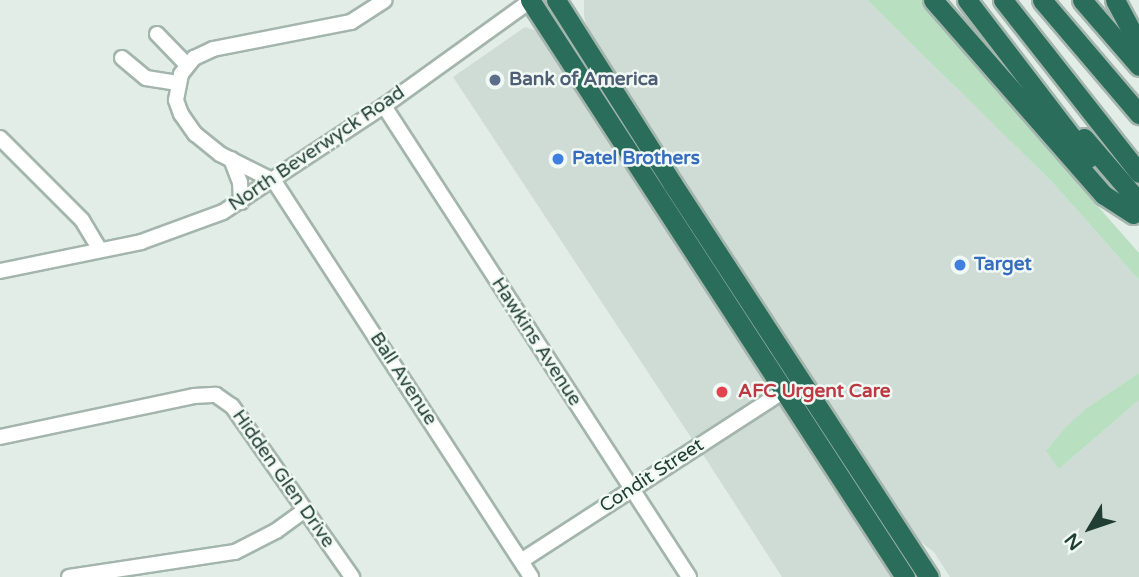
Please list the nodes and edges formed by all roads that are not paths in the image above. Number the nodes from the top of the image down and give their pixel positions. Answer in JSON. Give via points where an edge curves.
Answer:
{"nodes":[{"id":1,"x":385,"y":0,"type":"edge"},
{"id":2,"x":530,"y":0,"type":"edge"},
{"id":3,"x":556,"y":0,"type":"edge"},
{"id":4,"x":933,"y":0,"type":"edge"},
{"id":5,"x":967,"y":0,"type":"edge"},
{"id":6,"x":975,"y":0,"type":"edge"},
{"id":7,"x":1003,"y":0,"type":"edge"},
{"id":8,"x":1042,"y":0,"type":"edge"},
{"id":9,"x":1082,"y":0,"type":"edge"},
{"id":10,"x":1115,"y":0,"type":"edge"},
{"id":11,"x":157,"y":34,"type":"dead end"},
{"id":12,"x":1139,"y":45,"type":"edge"},
{"id":13,"x":122,"y":58,"type":"dead end"},
{"id":14,"x":187,"y":65,"type":"junction"},
{"id":15,"x":1139,"y":66,"type":"edge"},
{"id":16,"x":178,"y":83,"type":"junction"},
{"id":17,"x":384,"y":106,"type":"junction"},
{"id":18,"x":1139,"y":114,"type":"edge"},
{"id":19,"x":0,"y":138,"type":"edge"},
{"id":20,"x":231,"y":159,"type":"junction"},
{"id":21,"x":1139,"y":173,"type":"edge"},
{"id":22,"x":275,"y":181,"type":"junction"},
{"id":23,"x":241,"y":202,"type":"junction"},
{"id":24,"x":1137,"y":212,"type":"edge"},
{"id":25,"x":100,"y":250,"type":"junction"},
{"id":26,"x":0,"y":271,"type":"edge"},
{"id":27,"x":784,"y":391,"type":"junction"},
{"id":28,"x":0,"y":437,"type":"edge"},
{"id":29,"x":632,"y":489,"type":"junction"},
{"id":30,"x":305,"y":510,"type":"junction"},
{"id":31,"x":521,"y":561,"type":"junction"},
{"id":32,"x":69,"y":577,"type":"edge"},
{"id":33,"x":352,"y":577,"type":"edge"},
{"id":34,"x":531,"y":577,"type":"edge"},
{"id":35,"x":688,"y":577,"type":"edge"},
{"id":36,"x":905,"y":577,"type":"edge"},
{"id":37,"x":929,"y":577,"type":"edge"}],
"edges":[{"from":1,"to":14,"type":"street","via":[[351,22],[213,49]]},
{"from":2,"to":17,"type":"street","name":"North Beverwyck Road"},
{"from":2,"to":27,"type":"highway"},
{"from":3,"to":37,"type":"highway"},
{"from":4,"to":24,"type":"highway","via":[[1104,195]]},
{"from":5,"to":24,"type":"highway"},
{"from":6,"to":24,"type":"highway"},
{"from":7,"to":21,"type":"highway"},
{"from":8,"to":18,"type":"highway"},
{"from":9,"to":15,"type":"highway"},
{"from":10,"to":12,"type":"highway"},
{"from":11,"to":14,"type":"street"},
{"from":13,"to":16,"type":"street","via":[[146,78]]},
{"from":14,"to":16,"type":"street"},
{"from":16,"to":20,"type":"street","via":[[176,100],[187,124]]},
{"from":17,"to":22,"type":"street","name":"North Beverwyck Road"},
{"from":17,"to":29,"type":"street","name":"Hawkins Avenue"},
{"from":19,"to":25,"type":"street","via":[[82,220]]},
{"from":20,"to":22,"type":"street"},
{"from":20,"to":23,"type":"street","via":[[240,182]]},
{"from":22,"to":23,"type":"street","name":"North Beverwyck Road"},
{"from":22,"to":31,"type":"street","name":"Ball Avenue"},
{"from":23,"to":25,"type":"street","name":"North Beverwyck Road","via":[[168,235]]},
{"from":25,"to":26,"type":"street","name":"North Beverwyck Road"},
{"from":27,"to":29,"type":"street","name":"Condit Street"},
{"from":27,"to":36,"type":"highway"},
{"from":28,"to":30,"type":"street","name":"Hidden Glen Drive","via":[[216,395],[232,406]]},
{"from":29,"to":31,"type":"street","name":"Condit Street"},
{"from":29,"to":35,"type":"street","name":"Hawkins Avenue"},
{"from":30,"to":32,"type":"street","via":[[235,552]]},
{"from":30,"to":33,"type":"street","name":"Hidden Glen Drive"},
{"from":31,"to":34,"type":"street","name":"Ball Avenue"}]}
